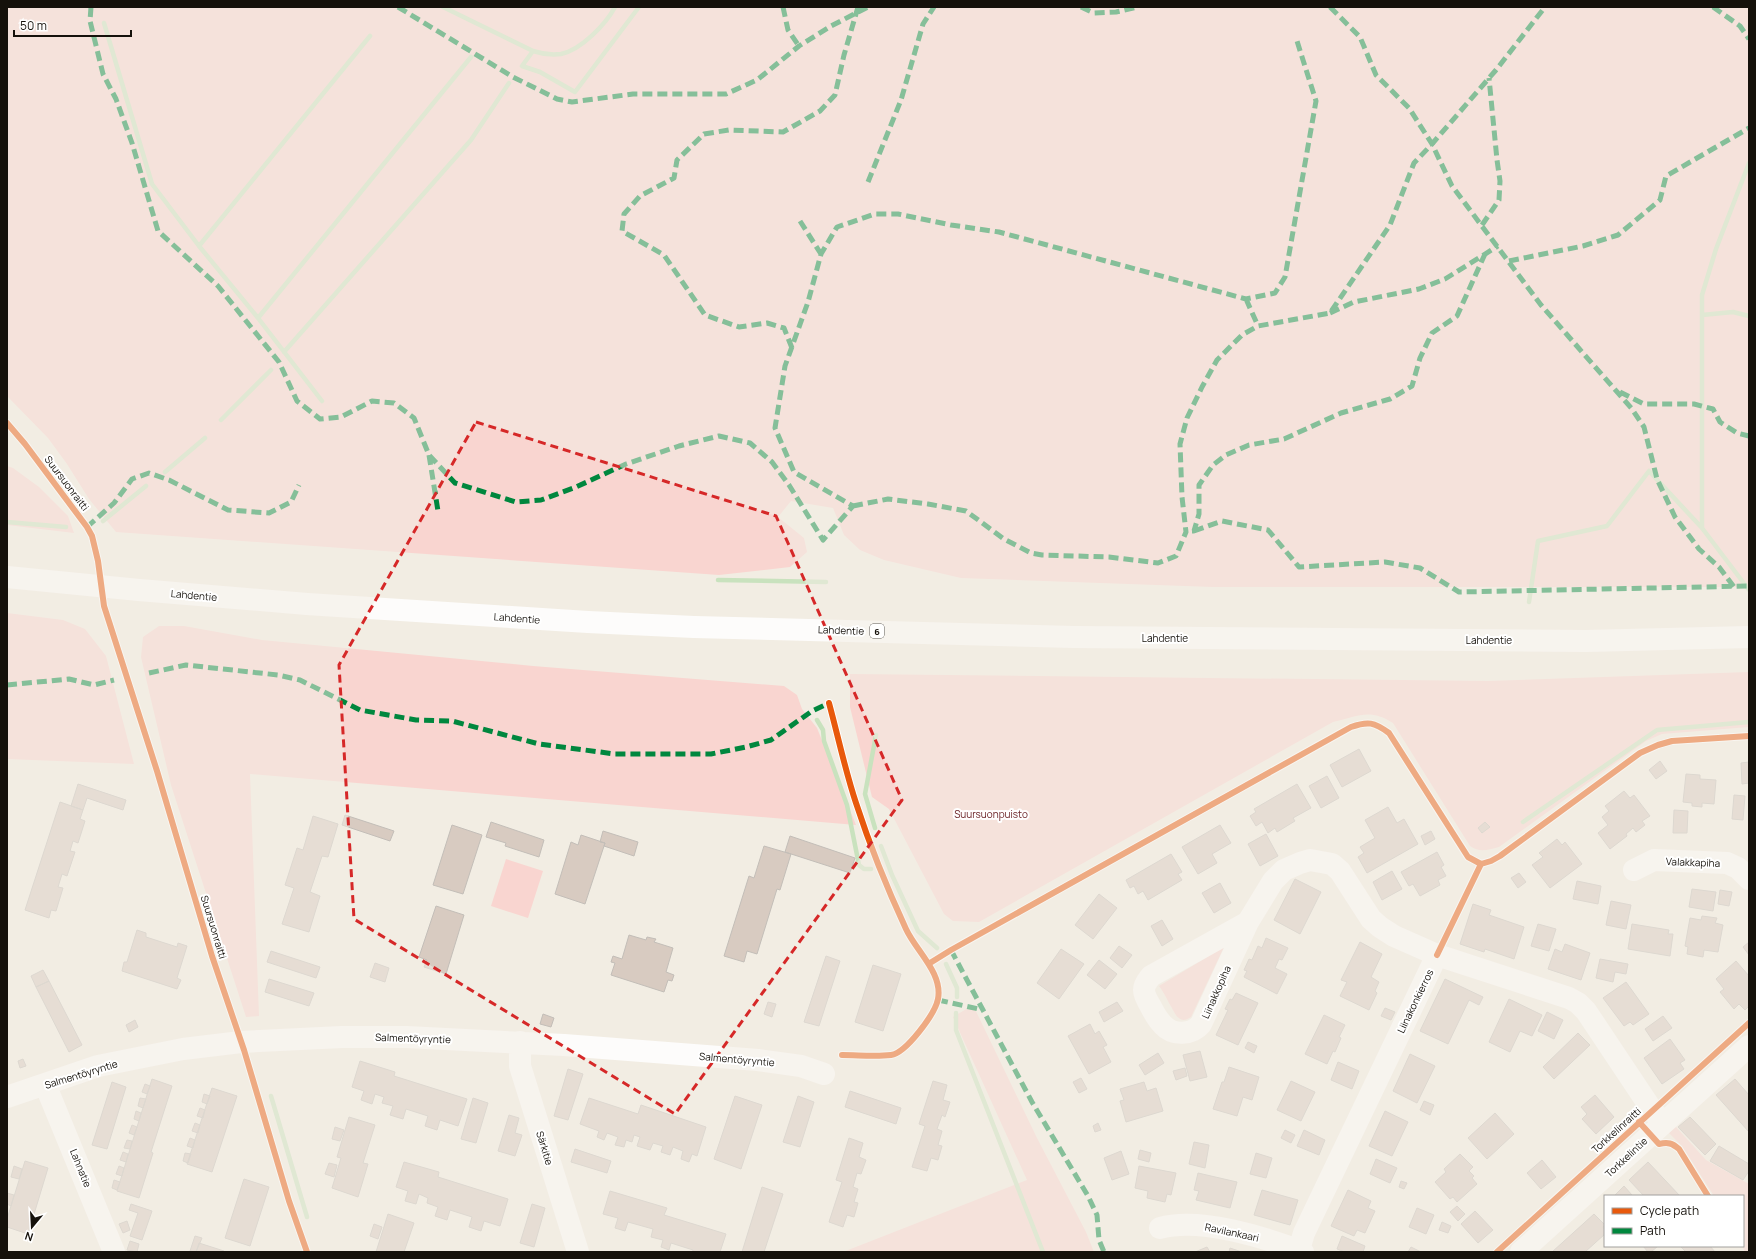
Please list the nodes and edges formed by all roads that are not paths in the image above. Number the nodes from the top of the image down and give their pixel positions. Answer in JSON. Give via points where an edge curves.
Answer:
{"nodes":[{"id":1,"x":7,"y":577,"type":"edge"},
{"id":2,"x":1749,"y":637,"type":"edge"},
{"id":3,"x":1634,"y":870,"type":"dead end"},
{"id":4,"x":1749,"y":879,"type":"edge"},
{"id":5,"x":1248,"y":922,"type":"junction"},
{"id":6,"x":1437,"y":955,"type":"junction"},
{"id":7,"x":520,"y":1042,"type":"junction"},
{"id":8,"x":1749,"y":1046,"type":"edge"},
{"id":9,"x":824,"y":1074,"type":"dead end"},
{"id":10,"x":45,"y":1084,"type":"junction"},
{"id":11,"x":7,"y":1097,"type":"edge"},
{"id":12,"x":1663,"y":1123,"type":"junction"},
{"id":13,"x":1160,"y":1228,"type":"dead end"},
{"id":14,"x":1301,"y":1251,"type":"edge"},
{"id":15,"x":114,"y":1252,"type":"edge"},
{"id":16,"x":578,"y":1252,"type":"edge"},
{"id":17,"x":1521,"y":1252,"type":"edge"}],
"edges":[{"from":1,"to":2,"type":"main road","name":"Lahdentie","number":"6","via":[[307,604],[694,627],[1090,637],[1586,641]]},
{"from":3,"to":4,"type":"main road","name":"Valakkapiha","via":[[1654,860],[1727,863],[1738,868]]},
{"from":5,"to":5,"type":"main road","name":"Liinakkopiha","via":[[1151,976],[1144,991],[1163,1025],[1169,1030],[1188,1032],[1197,1029],[1201,1024]]},
{"from":5,"to":6,"type":"main road","name":"Liinakkopiha","via":[[1273,880],[1284,870],[1305,862],[1322,861],[1332,864],[1340,871],[1371,919],[1380,927]]},
{"from":6,"to":12,"type":"main road","via":[[1578,1003]]},
{"from":6,"to":14,"type":"main road","name":"Liinakonkierros","via":[[1304,1233]]},
{"from":7,"to":9,"type":"main road","name":"Salmentöyryntie","via":[[758,1060],[801,1066]]},
{"from":7,"to":10,"type":"main road","name":"Salmentöyryntie","via":[[342,1037],[227,1043],[98,1066]]},
{"from":7,"to":16,"type":"main road","name":"Särkitie","via":[[520,1066]]},
{"from":8,"to":12,"type":"main road","name":"Torkkelintie"},
{"from":10,"to":11,"type":"main road","name":"Salmentöyryntie"},
{"from":10,"to":15,"type":"main road","name":"Lahnatie"},
{"from":12,"to":17,"type":"main road","name":"Torkkelintie"},
{"from":13,"to":14,"type":"main road","name":"Ravilankaari","via":[[1179,1224],[1212,1227],[1268,1240]]}]}
